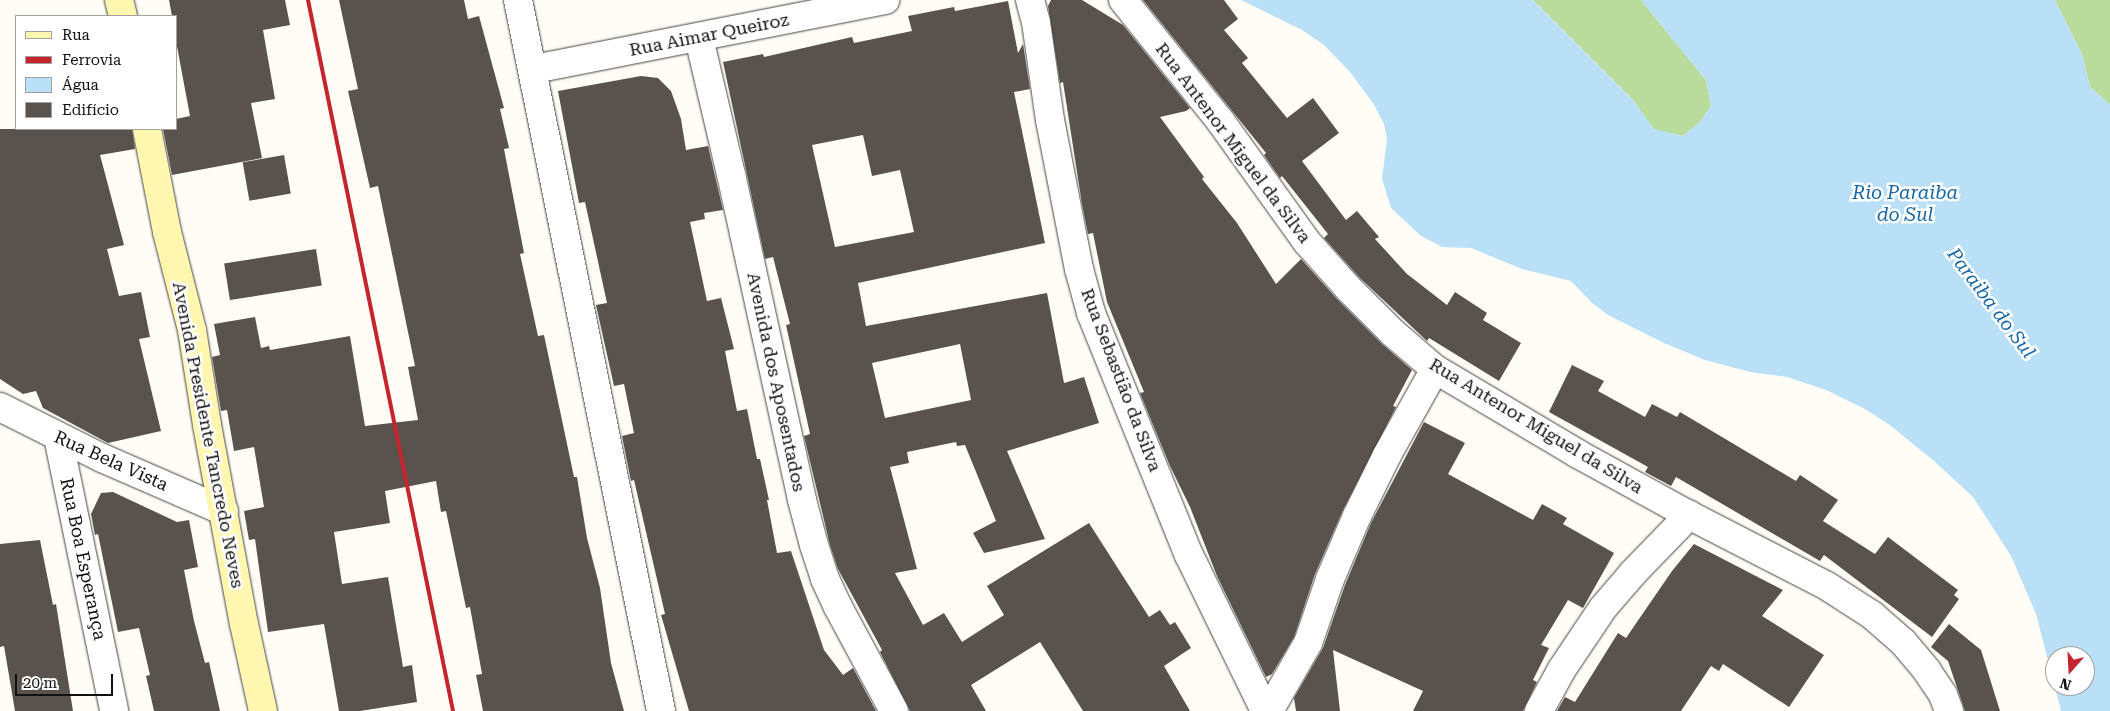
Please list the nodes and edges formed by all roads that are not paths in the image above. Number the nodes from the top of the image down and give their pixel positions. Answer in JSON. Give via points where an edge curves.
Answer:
{"nodes":[{"id":1,"x":120,"y":0,"type":"edge"},
{"id":2,"x":518,"y":0,"type":"edge"},
{"id":3,"x":881,"y":0,"type":"edge"},
{"id":4,"x":1123,"y":0,"type":"edge"},
{"id":5,"x":1037,"y":7,"type":"edge"},
{"id":6,"x":123,"y":15,"type":"edge"},
{"id":7,"x":699,"y":38,"type":"junction"},
{"id":8,"x":534,"y":69,"type":"junction"},
{"id":9,"x":147,"y":130,"type":"edge"},
{"id":10,"x":1435,"y":369,"type":"junction"},
{"id":11,"x":0,"y":407,"type":"edge"},
{"id":12,"x":58,"y":437,"type":"junction"},
{"id":13,"x":224,"y":511,"type":"junction"},
{"id":14,"x":1689,"y":515,"type":"junction"},
{"id":15,"x":114,"y":711,"type":"edge"},
{"id":16,"x":263,"y":711,"type":"edge"},
{"id":17,"x":661,"y":711,"type":"edge"},
{"id":18,"x":894,"y":711,"type":"edge"},
{"id":19,"x":1265,"y":711,"type":"edge"},
{"id":20,"x":1269,"y":711,"type":"edge"},
{"id":21,"x":1539,"y":711,"type":"edge"},
{"id":22,"x":1949,"y":711,"type":"edge"}],
"edges":[{"from":1,"to":6,"type":"street"},
{"from":2,"to":8,"type":"street"},
{"from":3,"to":7,"type":"street","name":"Rua Aimar Queiroz"},
{"from":4,"to":10,"type":"street","name":"Rua Antenor Miguel da Silva","via":[[1221,122],[1307,242],[1348,288]]},
{"from":5,"to":19,"type":"street","name":"Rua Sebastião da Silva","via":[[1050,120],[1091,313],[1189,555]]},
{"from":7,"to":8,"type":"street","name":"Rua Aimar Queiroz"},
{"from":7,"to":18,"type":"street","name":"Avenida dos Aposentados","via":[[814,545],[838,607]]},
{"from":8,"to":17,"type":"street"},
{"from":9,"to":13,"type":"street","name":"Avenida Presidente Tancredo Neves","via":[[167,232],[192,330]]},
{"from":10,"to":14,"type":"street","name":"Rua Antenor Miguel da Silva"},
{"from":10,"to":20,"type":"street","via":[[1356,516],[1308,643]]},
{"from":11,"to":12,"type":"street","name":"Rua Bela Vista"},
{"from":12,"to":13,"type":"street","name":"Rua Bela Vista"},
{"from":12,"to":15,"type":"street","name":"Rua Boa Esperança"},
{"from":13,"to":16,"type":"street","name":"Avenida Presidente Tancredo Neves"},
{"from":14,"to":21,"type":"street","via":[[1603,608],[1562,669]]},
{"from":14,"to":22,"type":"street","name":"Rua Antenor Miguel da Silva","via":[[1827,586],[1872,616],[1903,642],[1927,671]]}]}
